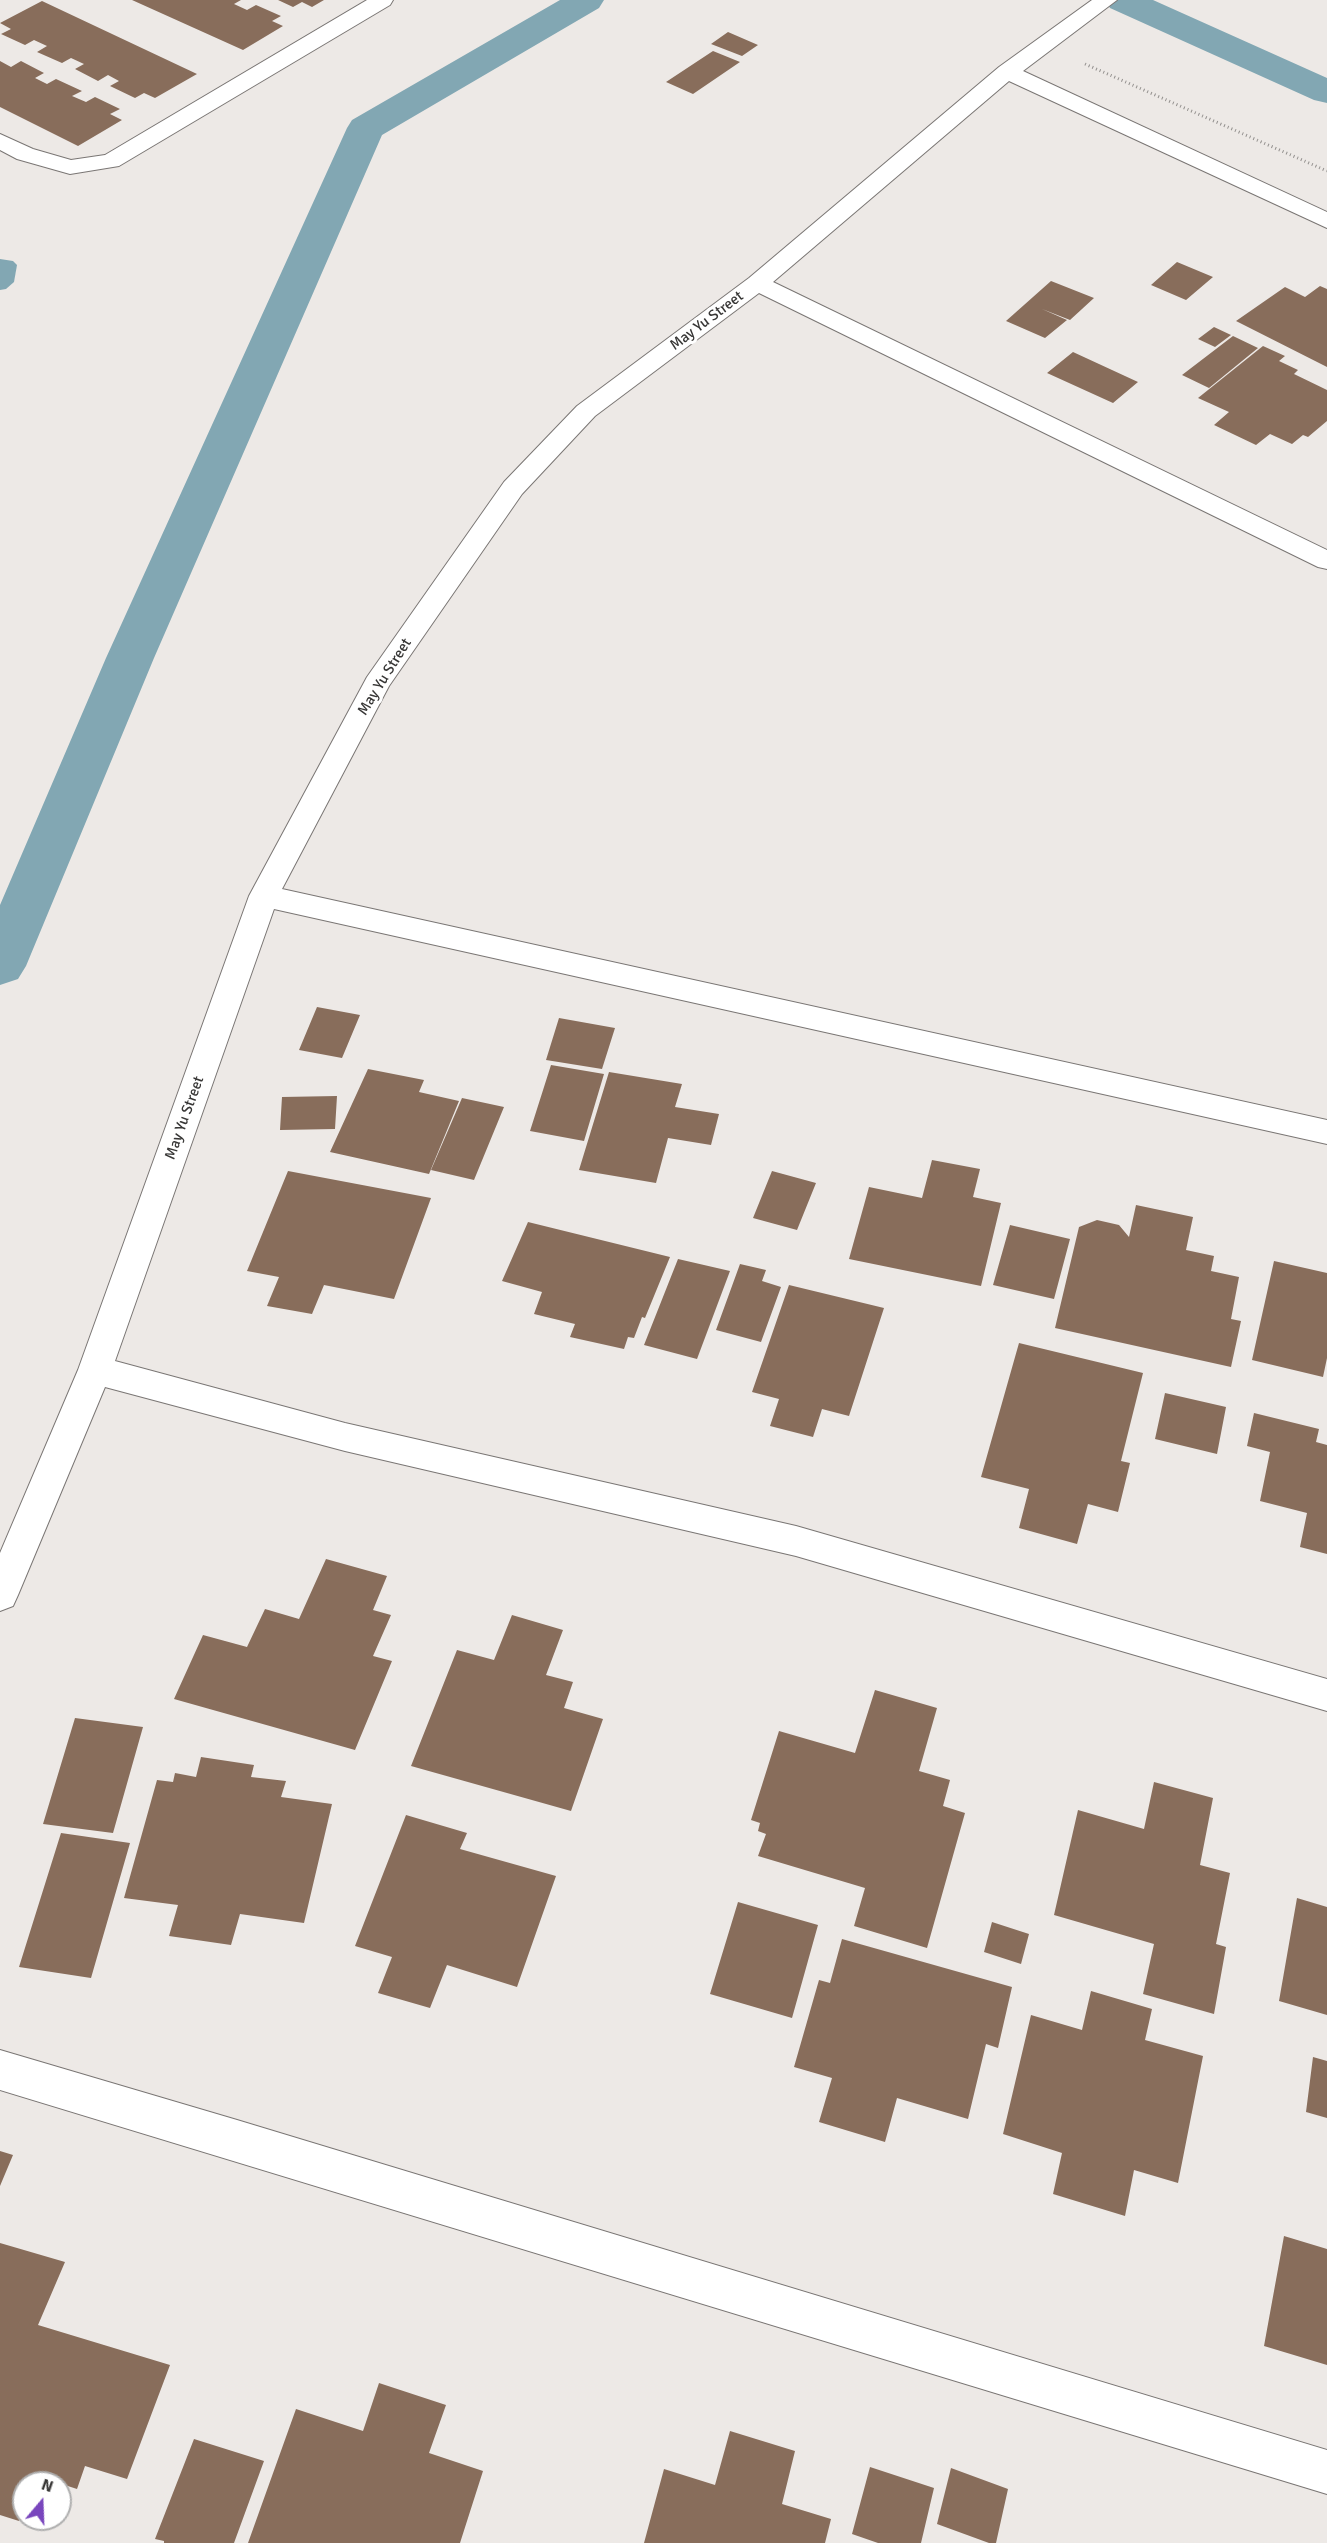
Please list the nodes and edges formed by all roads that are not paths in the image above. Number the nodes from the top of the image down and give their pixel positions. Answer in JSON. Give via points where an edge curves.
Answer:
{"nodes":[{"id":1,"x":382,"y":0,"type":"edge"},
{"id":2,"x":1106,"y":0,"type":"edge"},
{"id":3,"x":1007,"y":72,"type":"junction"},
{"id":4,"x":0,"y":141,"type":"edge"},
{"id":5,"x":1327,"y":221,"type":"edge"},
{"id":6,"x":758,"y":283,"type":"junction"},
{"id":7,"x":1327,"y":561,"type":"edge"},
{"id":8,"x":264,"y":896,"type":"junction"},
{"id":9,"x":1327,"y":1132,"type":"edge"},
{"id":10,"x":95,"y":1370,"type":"junction"},
{"id":11,"x":0,"y":1595,"type":"edge"},
{"id":12,"x":1327,"y":1695,"type":"edge"},
{"id":13,"x":0,"y":2070,"type":"edge"},
{"id":14,"x":1327,"y":2472,"type":"edge"}],
"edges":[{"from":1,"to":4,"type":"street","via":[[111,161],[70,167],[25,154]]},
{"from":2,"to":3,"type":"street","name":"May Yu Street"},
{"from":3,"to":5,"type":"street"},
{"from":3,"to":6,"type":"street","name":"May Yu Street"},
{"from":6,"to":7,"type":"street"},
{"from":6,"to":8,"type":"street","name":"May Yu Street","via":[[586,411],[513,488],[377,683]]},
{"from":8,"to":9,"type":"street"},
{"from":8,"to":10,"type":"street","name":"May Yu Street"},
{"from":10,"to":11,"type":"street","name":"May Yu Street"},
{"from":10,"to":12,"type":"street","via":[[345,1437],[796,1542]]},
{"from":13,"to":14,"type":"street"}]}
